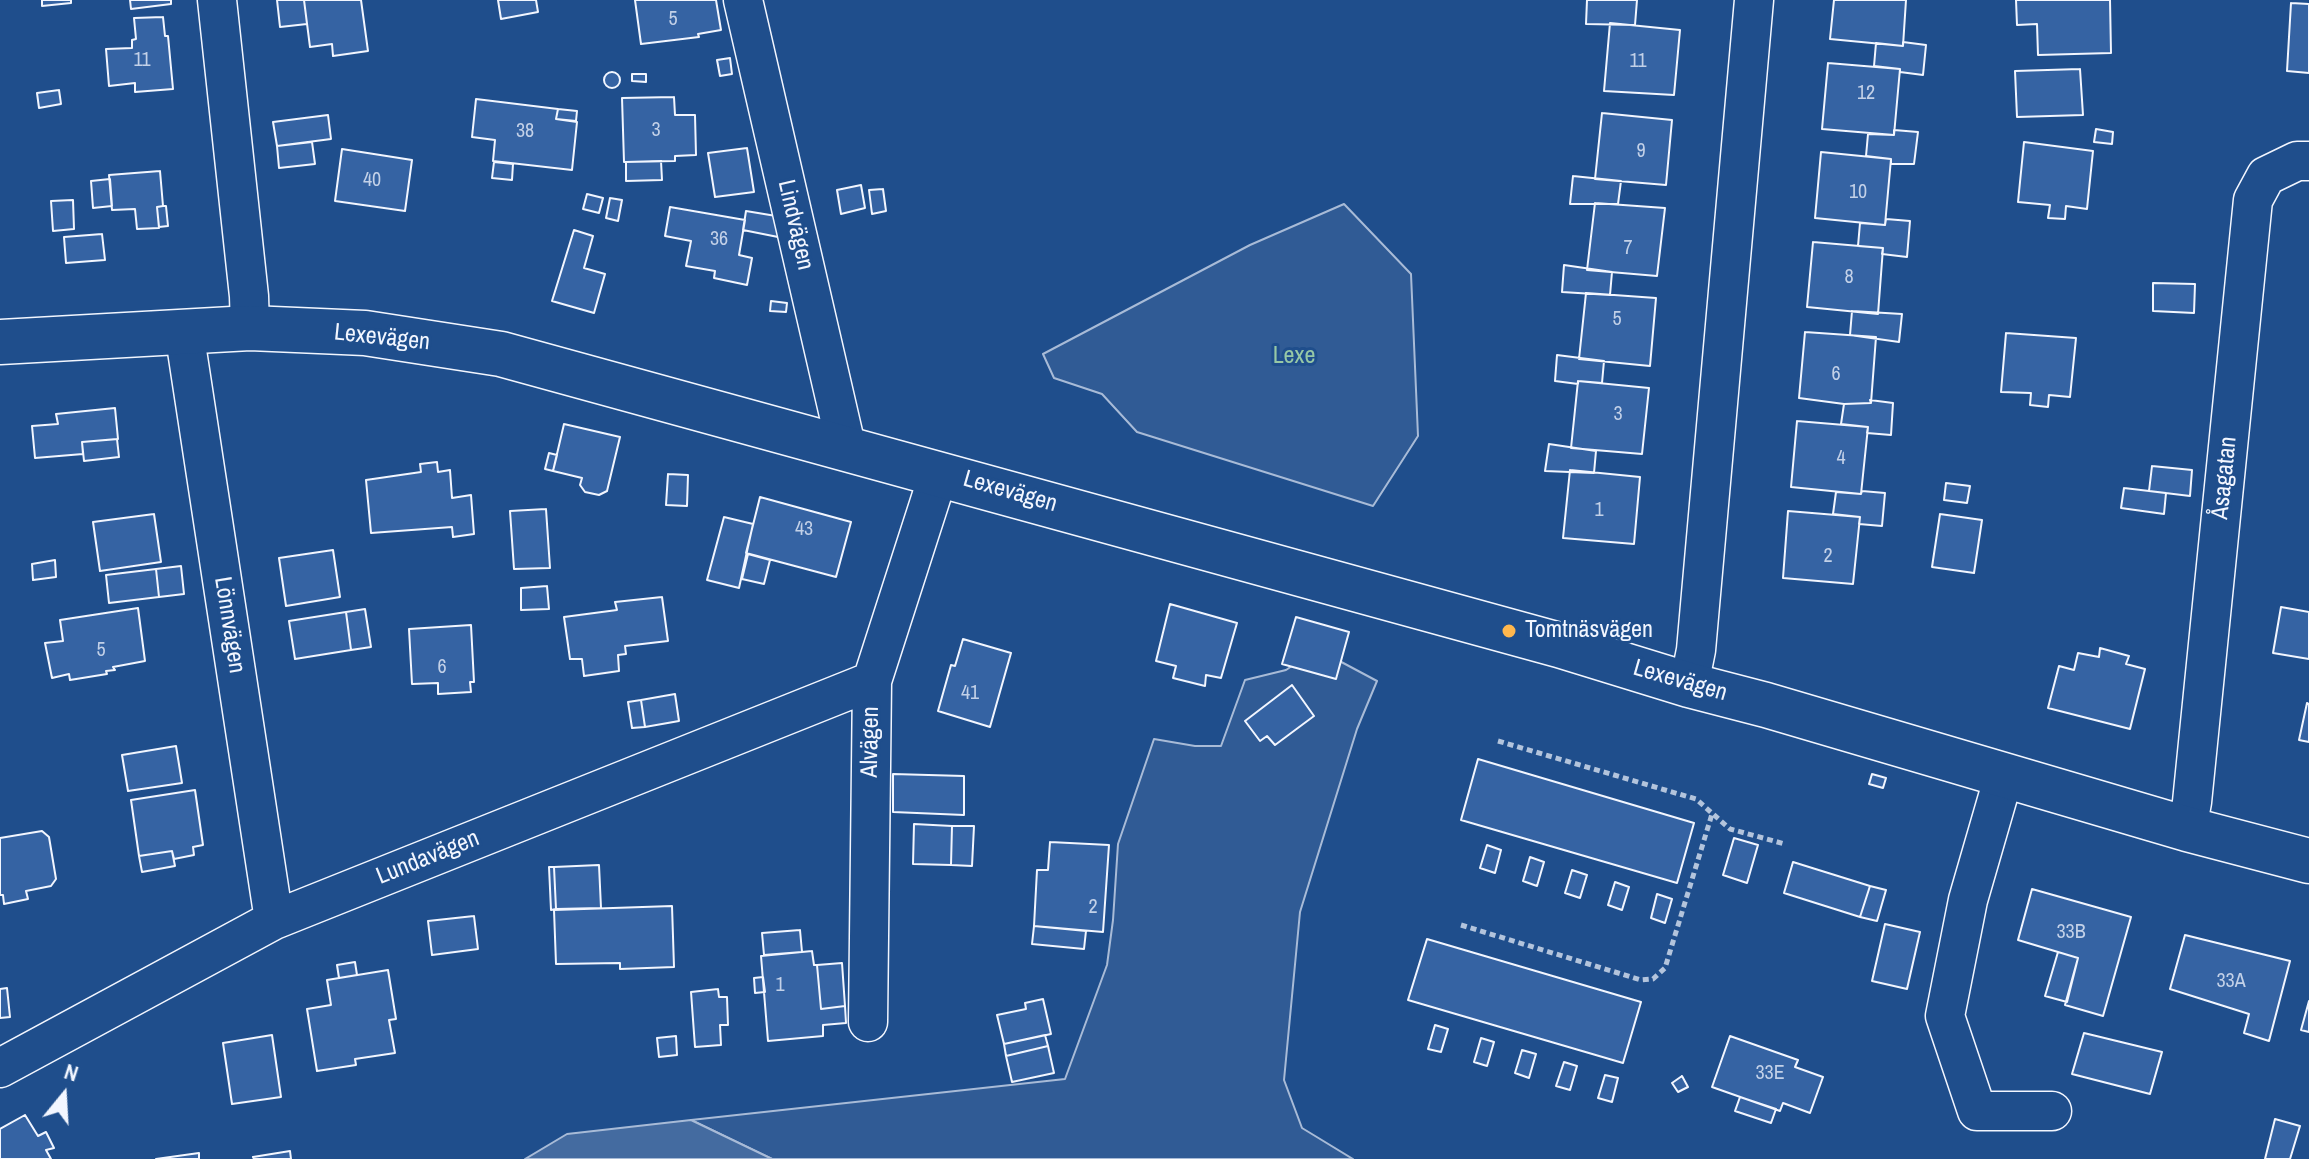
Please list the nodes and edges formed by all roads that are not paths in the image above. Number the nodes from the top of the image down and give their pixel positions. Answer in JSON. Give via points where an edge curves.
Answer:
{"nodes":[{"id":1,"x":217,"y":0,"type":"edge"},
{"id":2,"x":743,"y":0,"type":"edge"},
{"id":3,"x":1754,"y":0,"type":"edge"},
{"id":4,"x":2309,"y":161,"type":"edge"},
{"id":5,"x":250,"y":328,"type":"junction"},
{"id":6,"x":184,"y":331,"type":"junction"},
{"id":7,"x":0,"y":342,"type":"edge"},
{"id":8,"x":847,"y":450,"type":"junction"},
{"id":9,"x":939,"y":473,"type":"junction"},
{"id":10,"x":872,"y":681,"type":"junction"},
{"id":11,"x":1689,"y":685,"type":"junction"},
{"id":12,"x":2002,"y":774,"type":"junction"},
{"id":13,"x":2187,"y":829,"type":"junction"},
{"id":14,"x":2309,"y":861,"type":"edge"},
{"id":15,"x":274,"y":920,"type":"junction"},
{"id":16,"x":868,"y":1022,"type":"dead end"},
{"id":17,"x":0,"y":1068,"type":"edge"},
{"id":18,"x":2052,"y":1111,"type":"dead end"}],
"edges":[{"from":1,"to":5,"type":"street"},
{"from":2,"to":8,"type":"street","name":"Lindvägen"},
{"from":3,"to":11,"type":"street"},
{"from":4,"to":13,"type":"street","name":"Åsagatan","via":[[2266,176],[2253,200]]},
{"from":5,"to":6,"type":"street","name":"Lexevägen"},
{"from":5,"to":8,"type":"street","name":"Lexevägen","via":[[365,333],[501,354]]},
{"from":6,"to":7,"type":"street","name":"Lexevägen"},
{"from":6,"to":15,"type":"street","name":"Lönnvägen"},
{"from":8,"to":9,"type":"street","name":"Lexevägen"},
{"from":9,"to":10,"type":"street","name":"Alvägen"},
{"from":9,"to":11,"type":"street","name":"Lexevägen"},
{"from":10,"to":15,"type":"street","name":"Lundavägen"},
{"from":10,"to":16,"type":"street","name":"Alvägen"},
{"from":11,"to":12,"type":"street","name":"Lexevägen"},
{"from":12,"to":13,"type":"street","name":"Lexevägen"},
{"from":12,"to":18,"type":"street","via":[[1968,900],[1945,1016],[1977,1111]]},
{"from":13,"to":14,"type":"street","name":"Lexevägen"},
{"from":15,"to":17,"type":"street","name":"Lundavägen"}]}
